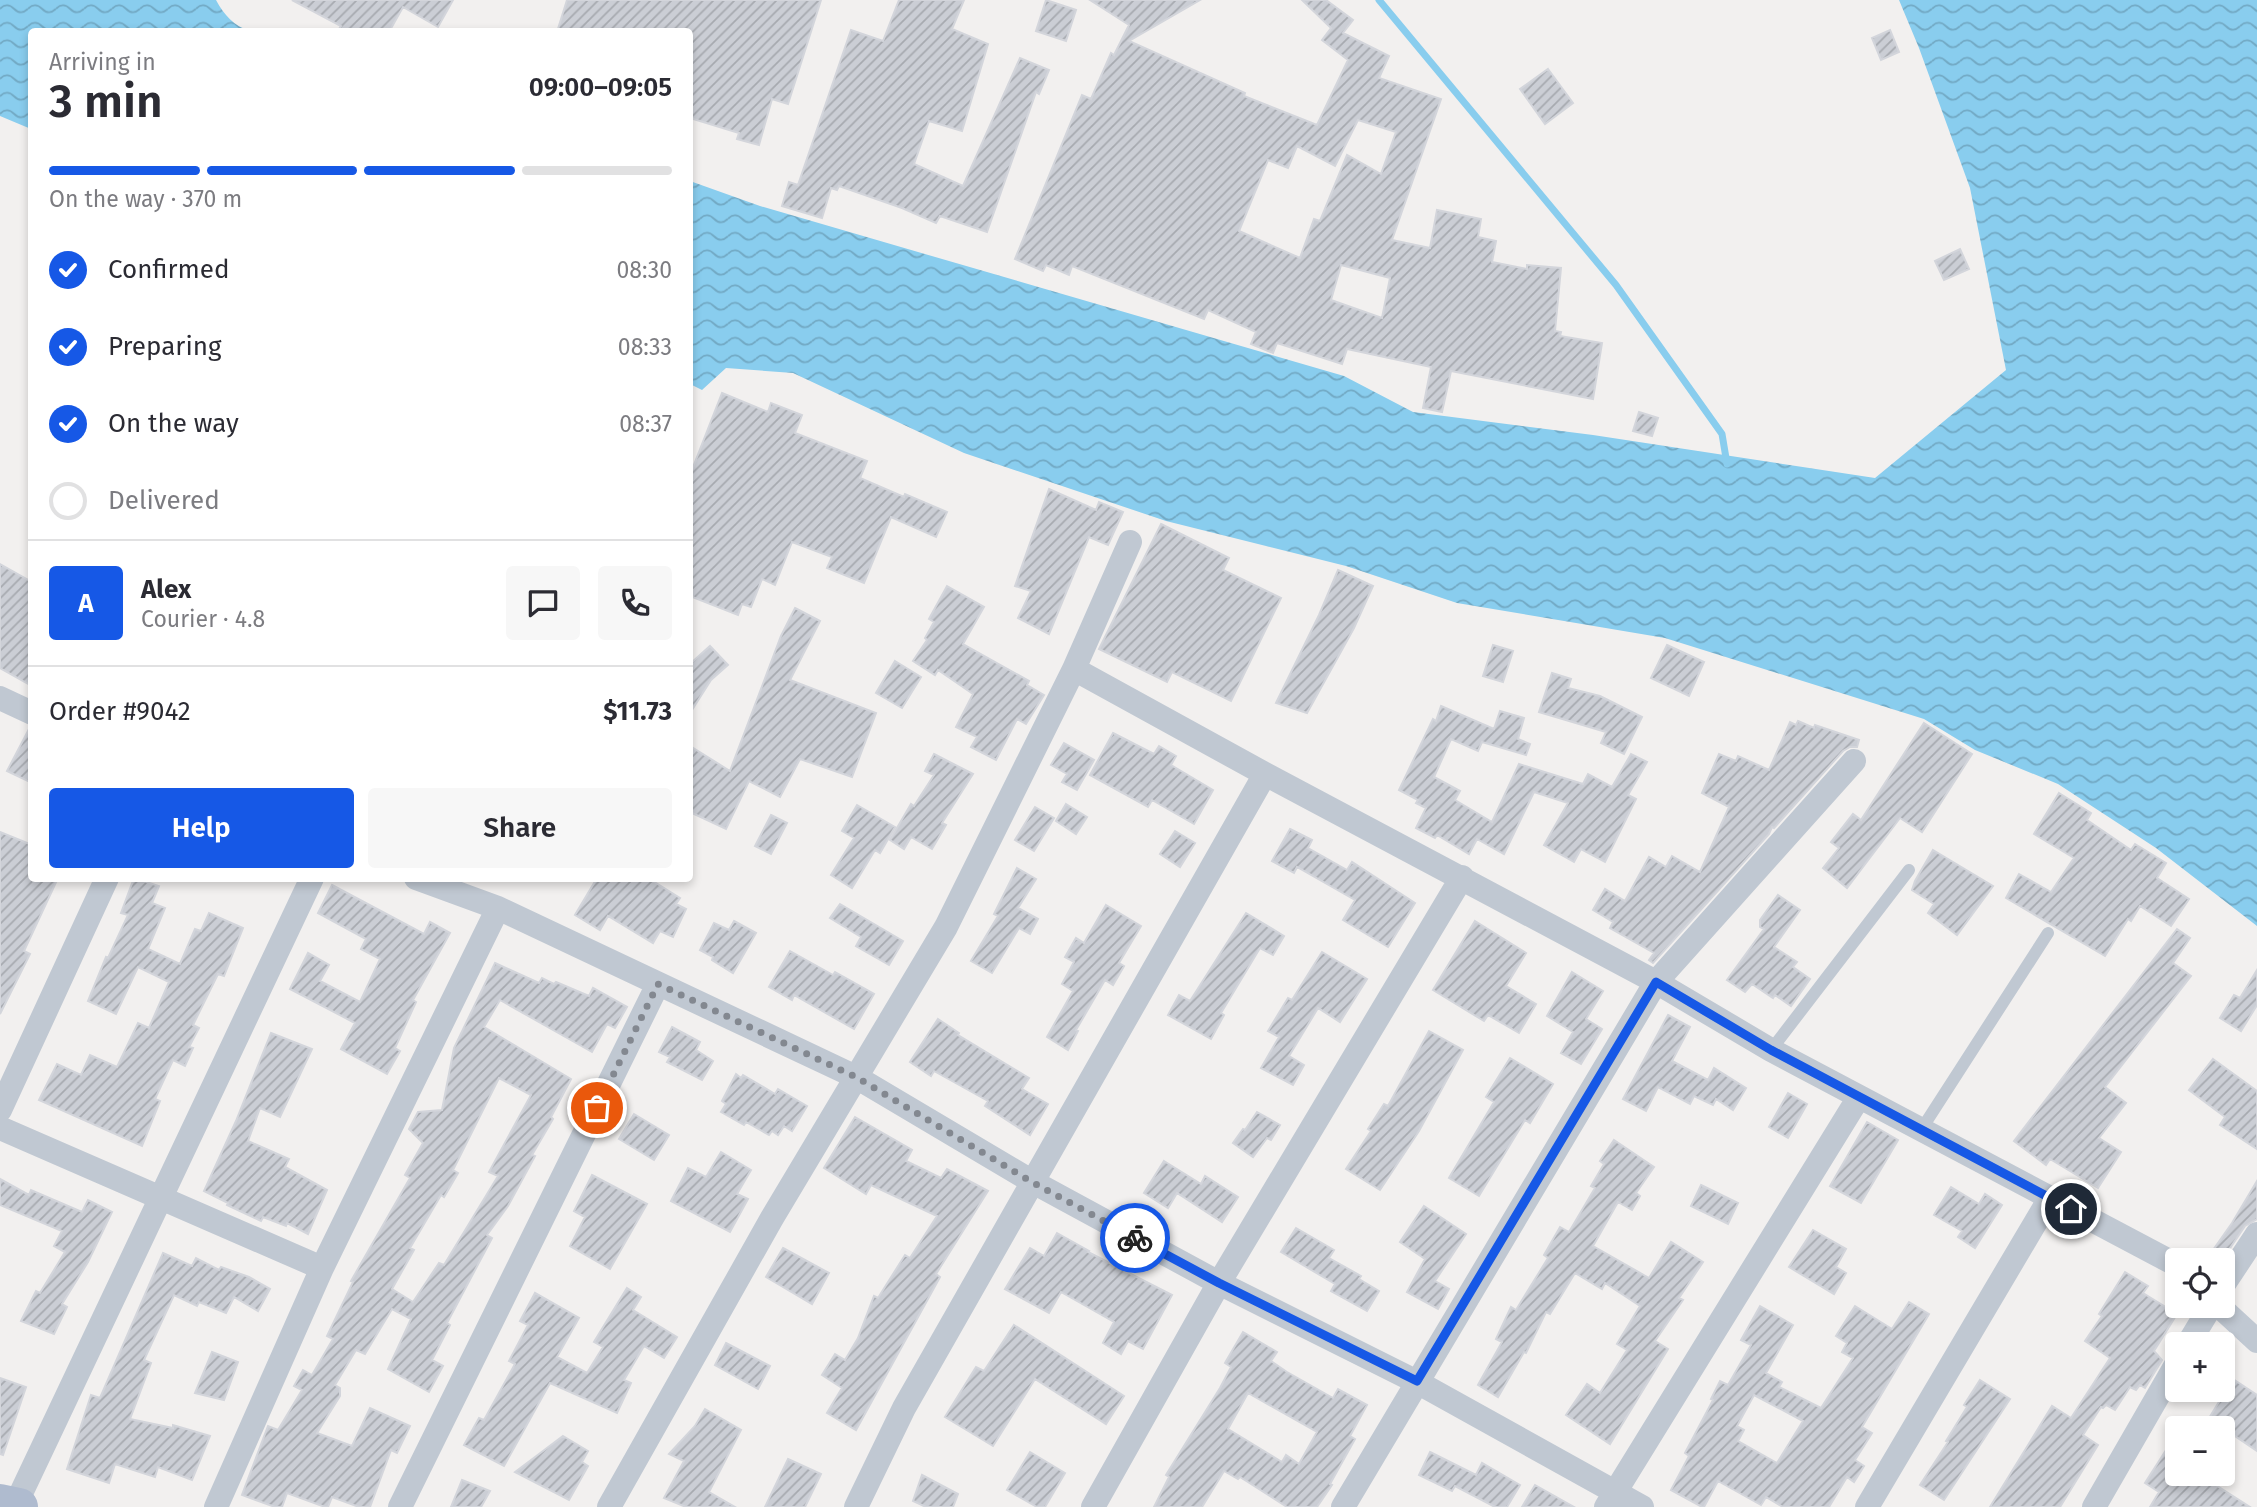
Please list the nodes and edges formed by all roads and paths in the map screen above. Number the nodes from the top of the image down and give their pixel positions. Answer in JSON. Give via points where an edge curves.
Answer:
{"nodes":[{"id":1,"x":1130,"y":542,"type":"dead end"},
{"id":2,"x":1074,"y":669,"type":"junction"},
{"id":3,"x":0,"y":698,"type":"edge"},
{"id":4,"x":28,"y":711,"type":"edge"},
{"id":5,"x":1854,"y":761,"type":"dead end"},
{"id":6,"x":1265,"y":774,"type":"junction"},
{"id":7,"x":1909,"y":870,"type":"dead end"},
{"id":8,"x":1462,"y":877,"type":"junction"},
{"id":9,"x":105,"y":882,"type":"edge"},
{"id":10,"x":310,"y":882,"type":"edge"},
{"id":11,"x":427,"y":882,"type":"edge"},
{"id":12,"x":498,"y":908,"type":"junction"},
{"id":13,"x":2048,"y":933,"type":"dead end"},
{"id":14,"x":1656,"y":982,"type":"junction"},
{"id":15,"x":658,"y":984,"type":"junction"},
{"id":16,"x":1771,"y":1050,"type":"junction"},
{"id":17,"x":856,"y":1077,"type":"junction"},
{"id":18,"x":1859,"y":1097,"type":"junction"},
{"id":19,"x":0,"y":1110,"type":"edge"},
{"id":20,"x":0,"y":1128,"type":"edge"},
{"id":21,"x":1922,"y":1130,"type":"junction"},
{"id":22,"x":1032,"y":1182,"type":"junction"},
{"id":23,"x":159,"y":1198,"type":"junction"},
{"id":24,"x":2050,"y":1198,"type":"junction"},
{"id":25,"x":2257,"y":1234,"type":"edge"},
{"id":26,"x":2165,"y":1259,"type":"edge"},
{"id":27,"x":2235,"y":1267,"type":"edge"},
{"id":28,"x":322,"y":1268,"type":"junction"},
{"id":29,"x":1219,"y":1283,"type":"junction"},
{"id":30,"x":2232,"y":1318,"type":"edge"},
{"id":31,"x":2257,"y":1341,"type":"edge"},
{"id":32,"x":1417,"y":1381,"type":"junction"},
{"id":33,"x":2165,"y":1384,"type":"edge"},
{"id":34,"x":1611,"y":1499,"type":"edge"},
{"id":35,"x":0,"y":1503,"type":"edge"},
{"id":36,"x":17,"y":1507,"type":"edge"},
{"id":37,"x":216,"y":1507,"type":"edge"},
{"id":38,"x":400,"y":1507,"type":"edge"},
{"id":39,"x":609,"y":1507,"type":"edge"},
{"id":40,"x":856,"y":1507,"type":"edge"},
{"id":41,"x":1093,"y":1507,"type":"edge"},
{"id":42,"x":1343,"y":1507,"type":"edge"},
{"id":43,"x":1642,"y":1507,"type":"edge"},
{"id":44,"x":1867,"y":1507,"type":"edge"},
{"id":45,"x":2094,"y":1507,"type":"edge"}],
"edges":[{"from":1,"to":2,"type":"street"},
{"from":2,"to":6,"type":"street"},
{"from":2,"to":17,"type":"street","via":[[946,927]]},
{"from":3,"to":4,"type":"street"},
{"from":5,"to":14,"type":"street"},
{"from":6,"to":8,"type":"street"},
{"from":6,"to":22,"type":"street"},
{"from":7,"to":16,"type":"lane"},
{"from":8,"to":14,"type":"street"},
{"from":8,"to":29,"type":"street"},
{"from":9,"to":19,"type":"street"},
{"from":10,"to":23,"type":"street"},
{"from":11,"to":12,"type":"street"},
{"from":12,"to":15,"type":"street"},
{"from":12,"to":28,"type":"street"},
{"from":13,"to":21,"type":"lane"},
{"from":14,"to":16,"type":"street"},
{"from":14,"to":32,"type":"street"},
{"from":15,"to":17,"type":"street"},
{"from":15,"to":38,"type":"street"},
{"from":16,"to":18,"type":"street"},
{"from":17,"to":22,"type":"street"},
{"from":17,"to":39,"type":"street"},
{"from":18,"to":21,"type":"street"},
{"from":18,"to":34,"type":"street"},
{"from":20,"to":23,"type":"street"},
{"from":21,"to":24,"type":"street"},
{"from":22,"to":29,"type":"street"},
{"from":22,"to":40,"type":"street","via":[[904,1408]]},
{"from":23,"to":28,"type":"street"},
{"from":23,"to":36,"type":"street"},
{"from":24,"to":26,"type":"street"},
{"from":24,"to":44,"type":"street"},
{"from":25,"to":27,"type":"street"},
{"from":28,"to":37,"type":"street"},
{"from":29,"to":32,"type":"street"},
{"from":29,"to":41,"type":"street"},
{"from":30,"to":31,"type":"street"},
{"from":32,"to":34,"type":"street"},
{"from":32,"to":42,"type":"street"},
{"from":33,"to":45,"type":"street"},
{"from":34,"to":43,"type":"street"},
{"from":35,"to":36,"type":"main road"}]}
